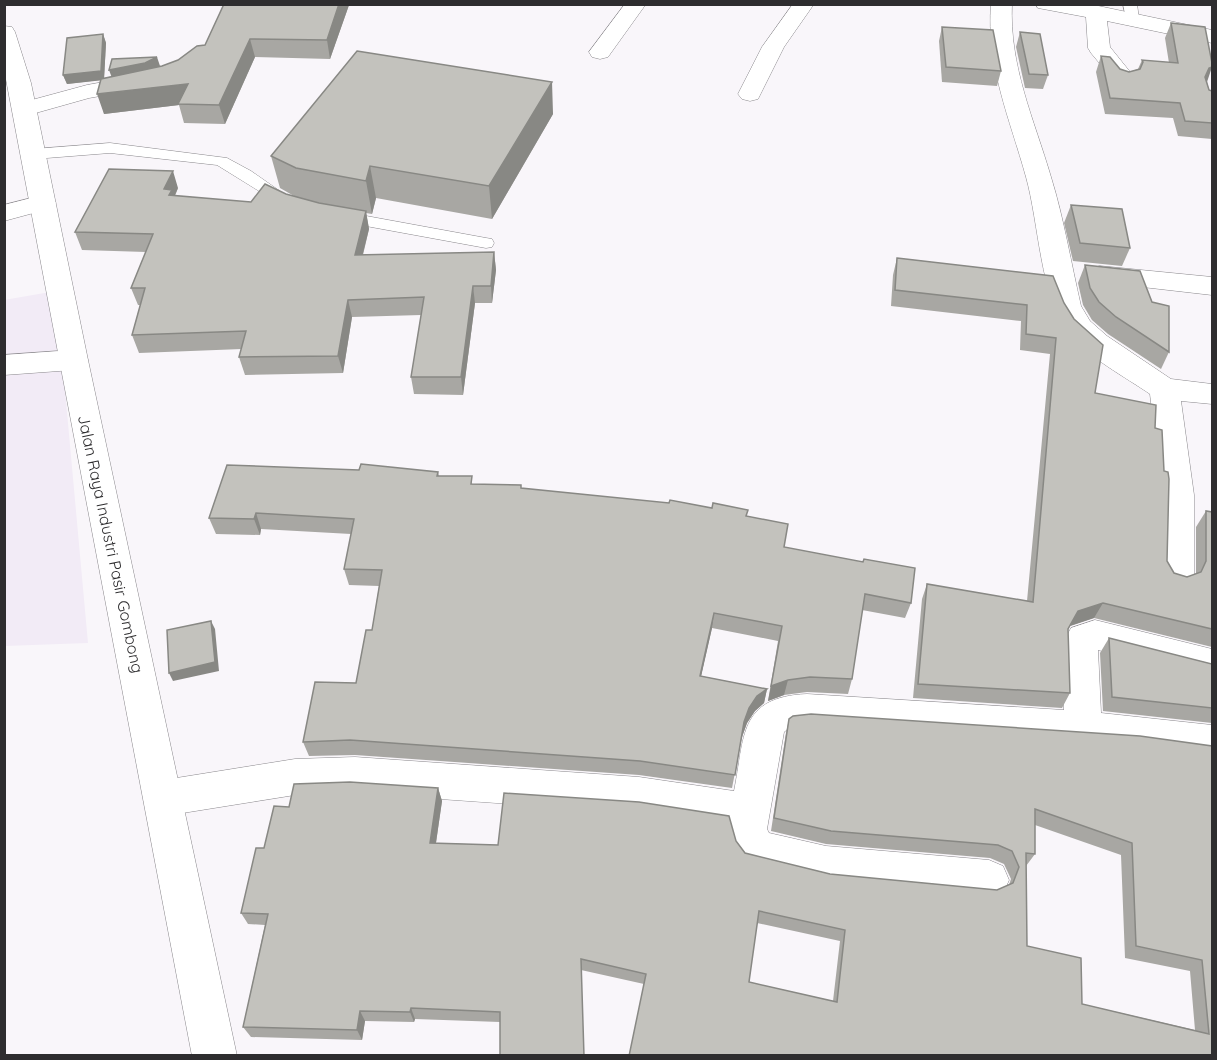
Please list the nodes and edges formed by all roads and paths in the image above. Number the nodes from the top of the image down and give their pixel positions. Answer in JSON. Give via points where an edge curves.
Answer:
{"nodes":[{"id":1,"x":636,"y":4,"type":"edge"},
{"id":2,"x":804,"y":4,"type":"edge"},
{"id":3,"x":1002,"y":4,"type":"edge"},
{"id":4,"x":1045,"y":4,"type":"edge"},
{"id":5,"x":1095,"y":12,"type":"junction"},
{"id":6,"x":1131,"y":12,"type":"edge"},
{"id":7,"x":4,"y":32,"type":"edge"},
{"id":8,"x":1212,"y":37,"type":"edge"},
{"id":9,"x":600,"y":52,"type":"dead end"},
{"id":10,"x":168,"y":76,"type":"edge"},
{"id":11,"x":1124,"y":78,"type":"edge"},
{"id":12,"x":750,"y":94,"type":"dead end"},
{"id":13,"x":25,"y":109,"type":"junction"},
{"id":14,"x":34,"y":154,"type":"junction"},
{"id":15,"x":44,"y":203,"type":"junction"},
{"id":16,"x":297,"y":206,"type":"edge"},
{"id":17,"x":4,"y":213,"type":"edge"},
{"id":18,"x":324,"y":213,"type":"edge"},
{"id":19,"x":486,"y":243,"type":"dead end"},
{"id":20,"x":1059,"y":270,"type":"junction"},
{"id":21,"x":1212,"y":286,"type":"edge"},
{"id":22,"x":73,"y":360,"type":"junction"},
{"id":23,"x":4,"y":365,"type":"edge"},
{"id":24,"x":1164,"y":389,"type":"junction"},
{"id":25,"x":1212,"y":394,"type":"edge"},
{"id":26,"x":1177,"y":576,"type":"edge"},
{"id":27,"x":1212,"y":664,"type":"edge"},
{"id":28,"x":1083,"y":729,"type":"junction"},
{"id":29,"x":1212,"y":742,"type":"edge"},
{"id":30,"x":164,"y":798,"type":"junction"},
{"id":31,"x":750,"y":812,"type":"junction"},
{"id":32,"x":989,"y":880,"type":"dead end"},
{"id":33,"x":215,"y":1056,"type":"edge"}],
"edges":[{"from":1,"to":9,"type":"street"},
{"from":2,"to":12,"type":"street","via":[[759,68]]},
{"from":3,"to":20,"type":"street","via":[[1000,33],[1005,61],[1039,178]]},
{"from":4,"to":5,"type":"street"},
{"from":5,"to":6,"type":"street"},
{"from":5,"to":11,"type":"street","via":[[1099,48]]},
{"from":6,"to":8,"type":"street"},
{"from":7,"to":13,"type":"street","name":"Jalan Raya Industri Pasir Gombong"},
{"from":10,"to":13,"type":"street"},
{"from":13,"to":14,"type":"street","name":"Jalan Raya Industri Pasir Gombong"},
{"from":14,"to":15,"type":"street","name":"Jalan Raya Industri Pasir Gombong"},
{"from":14,"to":16,"type":"lane","via":[[110,148],[220,161]]},
{"from":15,"to":17,"type":"street"},
{"from":15,"to":22,"type":"street","name":"Jalan Raya Industri Pasir Gombong"},
{"from":18,"to":19,"type":"lane"},
{"from":20,"to":21,"type":"street"},
{"from":20,"to":24,"type":"street","via":[[1067,306],[1080,328]]},
{"from":22,"to":23,"type":"street"},
{"from":22,"to":30,"type":"street","name":"Jalan Raya Industri Pasir Gombong"},
{"from":24,"to":25,"type":"street"},
{"from":24,"to":26,"type":"street","via":[[1178,495]]},
{"from":27,"to":28,"type":"street","via":[[1108,638],[1084,638],[1080,645]]},
{"from":28,"to":29,"type":"street"},
{"from":28,"to":31,"type":"street","via":[[785,711],[773,715],[766,726]]},
{"from":30,"to":31,"type":"street","via":[[295,777],[355,775],[639,795]]},
{"from":30,"to":33,"type":"street","name":"Jalan Raya Industri Pasir Gombong"},
{"from":31,"to":32,"type":"street","via":[[750,840],[757,849],[778,855],[826,865]]}]}
